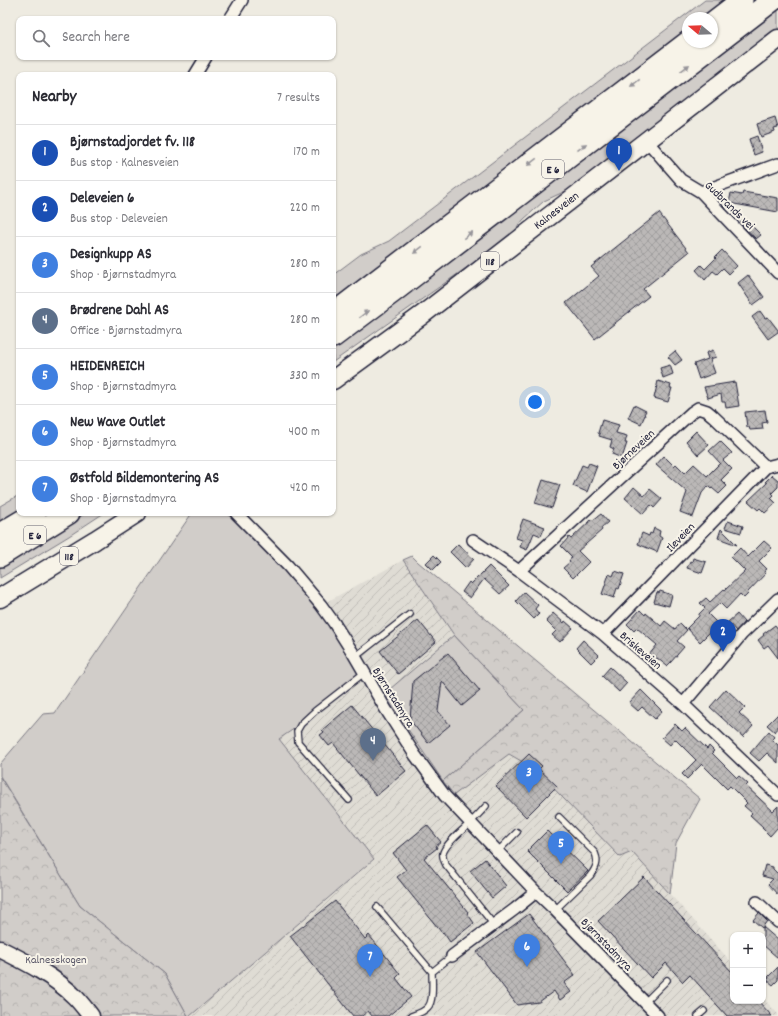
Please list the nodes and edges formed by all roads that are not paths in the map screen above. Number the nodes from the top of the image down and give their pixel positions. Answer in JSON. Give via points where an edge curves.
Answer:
{"nodes":[{"id":1,"x":242,"y":0,"type":"edge"},
{"id":2,"x":742,"y":0,"type":"edge"},
{"id":3,"x":772,"y":0,"type":"edge"},
{"id":4,"x":232,"y":16,"type":"edge"},
{"id":5,"x":718,"y":18,"type":"edge"},
{"id":6,"x":778,"y":39,"type":"edge"},
{"id":7,"x":682,"y":47,"type":"edge"},
{"id":8,"x":204,"y":60,"type":"edge"},
{"id":9,"x":197,"y":72,"type":"edge"},
{"id":10,"x":646,"y":140,"type":"junction"},
{"id":11,"x":778,"y":164,"type":"edge"},
{"id":12,"x":701,"y":192,"type":"junction"},
{"id":13,"x":778,"y":273,"type":"edge"},
{"id":14,"x":336,"y":312,"type":"edge"},
{"id":15,"x":336,"y":335,"type":"edge"},
{"id":16,"x":336,"y":378,"type":"edge"},
{"id":17,"x":778,"y":464,"type":"edge"},
{"id":18,"x":766,"y":467,"type":"junction"},
{"id":19,"x":30,"y":516,"type":"edge"},
{"id":20,"x":64,"y":516,"type":"edge"},
{"id":21,"x":131,"y":516,"type":"edge"},
{"id":22,"x":239,"y":516,"type":"edge"},
{"id":23,"x":0,"y":534,"type":"edge"},
{"id":24,"x":473,"y":540,"type":"dead end"},
{"id":25,"x":0,"y":556,"type":"edge"},
{"id":26,"x":519,"y":571,"type":"junction"},
{"id":27,"x":0,"y":598,"type":"edge"},
{"id":28,"x":778,"y":599,"type":"edge"},
{"id":29,"x":410,"y":614,"type":"dead end"},
{"id":30,"x":603,"y":634,"type":"junction"},
{"id":31,"x":355,"y":657,"type":"junction"},
{"id":32,"x":364,"y":673,"type":"junction"},
{"id":33,"x":683,"y":704,"type":"junction"},
{"id":34,"x":778,"y":795,"type":"edge"},
{"id":35,"x":349,"y":800,"type":"dead end"},
{"id":36,"x":486,"y":806,"type":"dead end"},
{"id":37,"x":559,"y":817,"type":"dead end"},
{"id":38,"x":470,"y":823,"type":"junction"},
{"id":39,"x":517,"y":832,"type":"dead end"},
{"id":40,"x":498,"y":851,"type":"junction"},
{"id":41,"x":536,"y":892,"type":"junction"},
{"id":42,"x":757,"y":902,"type":"dead end"},
{"id":43,"x":377,"y":907,"type":"dead end"},
{"id":44,"x":555,"y":910,"type":"junction"},
{"id":45,"x":778,"y":922,"type":"edge"},
{"id":46,"x":494,"y":925,"type":"junction"},
{"id":47,"x":0,"y":948,"type":"edge"},
{"id":48,"x":452,"y":956,"type":"joint"},
{"id":49,"x":432,"y":972,"type":"junction"},
{"id":50,"x":667,"y":980,"type":"dead end"},
{"id":51,"x":645,"y":1002,"type":"junction"},
{"id":52,"x":704,"y":1011,"type":"dead end"},
{"id":53,"x":91,"y":1016,"type":"edge"},
{"id":54,"x":411,"y":1016,"type":"edge"},
{"id":55,"x":658,"y":1016,"type":"edge"},
{"id":56,"x":698,"y":1016,"type":"edge"}],
"edges":[{"from":1,"to":4,"type":"street"},
{"from":2,"to":5,"type":"highway"},
{"from":15,"to":3,"type":"highway","number":"E 6","one_way":true},
{"from":6,"to":10,"type":"main road","name":"Kalnesveien","number":"118"},
{"from":7,"to":14,"type":"highway","number":"E 6","one_way":true},
{"from":8,"to":9,"type":"street"},
{"from":10,"to":12,"type":"street","name":"Gudbrands vei","via":[[680,180]]},
{"from":10,"to":16,"type":"main road","name":"Kalnesveien","number":"118","via":[[422,315]]},
{"from":11,"to":12,"type":"street"},
{"from":12,"to":13,"type":"street","name":"Gudbrands vei"},
{"from":17,"to":18,"type":"street"},
{"from":18,"to":26,"type":"street","name":"Bjørneveien","via":[[713,416],[698,408]]},
{"from":18,"to":30,"type":"street","name":"Ileveien"},
{"from":19,"to":23,"type":"highway","number":"E 6"},
{"from":20,"to":25,"type":"highway","number":"E 6"},
{"from":21,"to":27,"type":"main road","number":"118"},
{"from":22,"to":31,"type":"street","name":"Bjørnstadmyra","via":[[288,566],[321,605]]},
{"from":24,"to":26,"type":"street","name":"Briskeveien"},
{"from":26,"to":30,"type":"street","name":"Briskeveien"},
{"from":28,"to":33,"type":"street","via":[[742,634]]},
{"from":29,"to":31,"type":"lane"},
{"from":30,"to":33,"type":"street","name":"Briskeveien"},
{"from":31,"to":32,"type":"street","name":"Bjørnstadmyra"},
{"from":32,"to":35,"type":"lane","via":[[310,715],[297,731],[298,742]]},
{"from":32,"to":38,"type":"street","name":"Bjørnstadmyra","via":[[415,755],[445,796]]},
{"from":33,"to":34,"type":"street","name":"Briskeveien"},
{"from":36,"to":38,"type":"lane"},
{"from":37,"to":44,"type":"lane","via":[[598,859],[590,876]]},
{"from":38,"to":40,"type":"street","name":"Bjørnstadmyra"},
{"from":38,"to":46,"type":"lane","via":[[446,847],[443,860]]},
{"from":39,"to":40,"type":"lane"},
{"from":40,"to":41,"type":"street","name":"Bjørnstadmyra"},
{"from":41,"to":44,"type":"street","name":"Bjørnstadmyra"},
{"from":41,"to":46,"type":"street"},
{"from":42,"to":45,"type":"street"},
{"from":43,"to":49,"type":"lane"},
{"from":44,"to":51,"type":"street","name":"Bjørnstadmyra"},
{"from":46,"to":48,"type":"street"},
{"from":47,"to":53,"type":"main road","via":[[51,978],[76,998]]},
{"from":48,"to":49,"type":"lane"},
{"from":49,"to":54,"type":"lane","via":[[432,999],[429,1006]]},
{"from":50,"to":51,"type":"lane"},
{"from":51,"to":55,"type":"street","name":"Bjørnstadmyra"},
{"from":52,"to":56,"type":"lane"}]}
